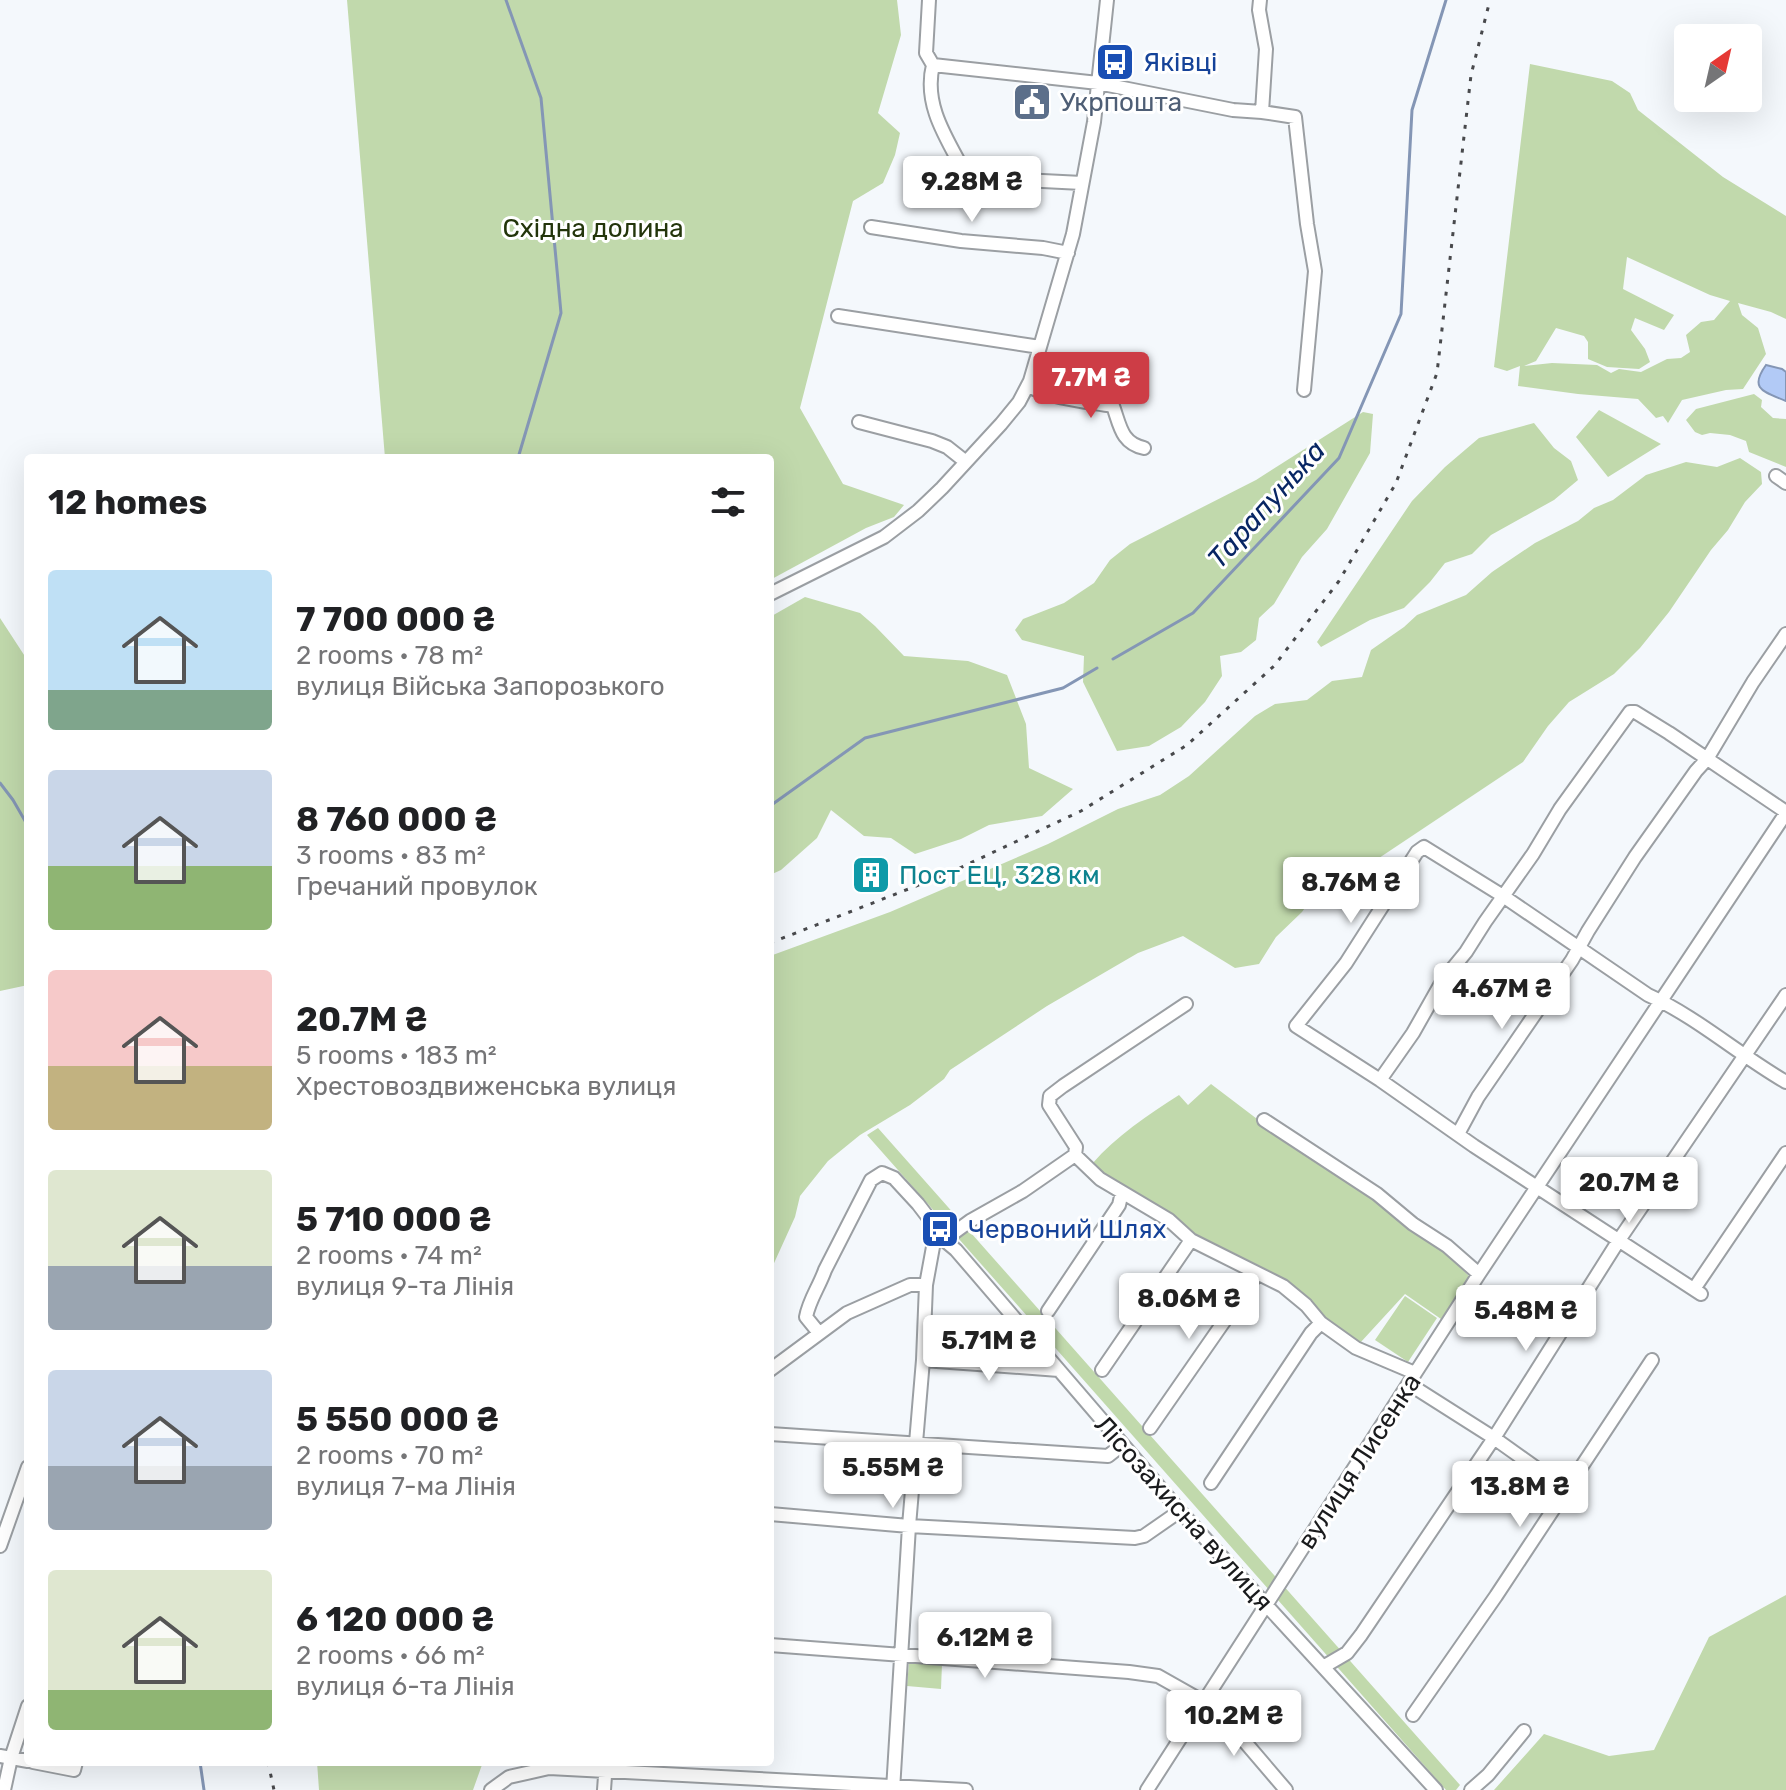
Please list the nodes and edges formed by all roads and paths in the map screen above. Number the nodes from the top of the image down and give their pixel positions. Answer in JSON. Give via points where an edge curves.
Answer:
{"nodes":[{"id":1,"x":929,"y":0,"type":"edge"},
{"id":2,"x":1107,"y":0,"type":"edge"},
{"id":3,"x":1260,"y":0,"type":"edge"},
{"id":4,"x":933,"y":65,"type":"junction"},
{"id":5,"x":1098,"y":83,"type":"junction"},
{"id":6,"x":1262,"y":112,"type":"junction"},
{"id":7,"x":1082,"y":183,"type":"junction"},
{"id":8,"x":871,"y":227,"type":"dead end"},
{"id":9,"x":1068,"y":253,"type":"junction"},
{"id":10,"x":838,"y":316,"type":"dead end"},
{"id":11,"x":1040,"y":347,"type":"junction"},
{"id":12,"x":1028,"y":386,"type":"junction"},
{"id":13,"x":1304,"y":390,"type":"dead end"},
{"id":14,"x":859,"y":422,"type":"dead end"},
{"id":15,"x":1144,"y":448,"type":"dead end"},
{"id":16,"x":966,"y":462,"type":"junction"},
{"id":17,"x":776,"y":591,"type":"edge"},
{"id":18,"x":1786,"y":634,"type":"edge"},
{"id":19,"x":1707,"y":759,"type":"junction"},
{"id":20,"x":1786,"y":812,"type":"edge"},
{"id":21,"x":1503,"y":896,"type":"junction"},
{"id":22,"x":1580,"y":947,"type":"junction"},
{"id":23,"x":1786,"y":995,"type":"edge"},
{"id":24,"x":1661,"y":1001,"type":"junction"},
{"id":25,"x":1186,"y":1004,"type":"dead end"},
{"id":26,"x":1745,"y":1057,"type":"junction"},
{"id":27,"x":1380,"y":1080,"type":"junction"},
{"id":28,"x":1786,"y":1082,"type":"edge"},
{"id":29,"x":1264,"y":1120,"type":"dead end"},
{"id":30,"x":1458,"y":1134,"type":"junction"},
{"id":31,"x":1075,"y":1151,"type":"junction"},
{"id":32,"x":1786,"y":1153,"type":"edge"},
{"id":33,"x":1537,"y":1186,"type":"junction"},
{"id":34,"x":1122,"y":1192,"type":"junction"},
{"id":35,"x":939,"y":1238,"type":"junction"},
{"id":36,"x":1191,"y":1240,"type":"junction"},
{"id":37,"x":1619,"y":1240,"type":"junction"},
{"id":38,"x":1257,"y":1274,"type":"junction"},
{"id":39,"x":1479,"y":1274,"type":"junction"},
{"id":40,"x":926,"y":1285,"type":"junction"},
{"id":41,"x":1048,"y":1311,"type":"dead end"},
{"id":42,"x":1321,"y":1323,"type":"junction"},
{"id":43,"x":819,"y":1333,"type":"junction"},
{"id":44,"x":923,"y":1360,"type":"junction"},
{"id":45,"x":1652,"y":1360,"type":"dead end"},
{"id":46,"x":774,"y":1367,"type":"edge"},
{"id":47,"x":1059,"y":1370,"type":"junction"},
{"id":48,"x":1102,"y":1370,"type":"dead end"},
{"id":49,"x":1412,"y":1378,"type":"junction"},
{"id":50,"x":1150,"y":1428,"type":"dead end"},
{"id":51,"x":774,"y":1434,"type":"edge"},
{"id":52,"x":1494,"y":1438,"type":"junction"},
{"id":53,"x":916,"y":1443,"type":"junction"},
{"id":54,"x":1122,"y":1445,"type":"junction"},
{"id":55,"x":24,"y":1478,"type":"edge"},
{"id":56,"x":1211,"y":1483,"type":"dead end"},
{"id":57,"x":1567,"y":1490,"type":"junction"},
{"id":58,"x":0,"y":1498,"type":"edge"},
{"id":59,"x":15,"y":1502,"type":"junction"},
{"id":60,"x":1180,"y":1511,"type":"junction"},
{"id":61,"x":774,"y":1514,"type":"edge"},
{"id":62,"x":909,"y":1526,"type":"junction"},
{"id":63,"x":0,"y":1546,"type":"edge"},
{"id":64,"x":1266,"y":1605,"type":"junction"},
{"id":65,"x":774,"y":1645,"type":"edge"},
{"id":66,"x":901,"y":1656,"type":"junction"},
{"id":67,"x":1323,"y":1667,"type":"junction"},
{"id":68,"x":1204,"y":1702,"type":"junction"},
{"id":69,"x":24,"y":1715,"type":"edge"},
{"id":70,"x":1413,"y":1715,"type":"dead end"},
{"id":71,"x":1524,"y":1731,"type":"dead end"},
{"id":72,"x":6,"y":1757,"type":"edge"},
{"id":73,"x":52,"y":1766,"type":"edge"},
{"id":74,"x":75,"y":1766,"type":"edge"},
{"id":75,"x":605,"y":1767,"type":"edge"},
{"id":76,"x":893,"y":1788,"type":"edge"},
{"id":77,"x":1434,"y":1789,"type":"edge"},
{"id":78,"x":4,"y":1790,"type":"edge"},
{"id":79,"x":491,"y":1790,"type":"edge"},
{"id":80,"x":604,"y":1790,"type":"edge"},
{"id":81,"x":966,"y":1790,"type":"edge"},
{"id":82,"x":1147,"y":1790,"type":"edge"},
{"id":83,"x":1286,"y":1790,"type":"edge"},
{"id":84,"x":1471,"y":1790,"type":"edge"}],
"edges":[{"from":1,"to":4,"type":"street","via":[[926,53]]},
{"from":2,"to":5,"type":"street"},
{"from":3,"to":6,"type":"street","via":[[1266,49]]},
{"from":4,"to":5,"type":"street"},
{"from":4,"to":7,"type":"street","via":[[930,85],[936,118],[965,173]]},
{"from":5,"to":6,"type":"street"},
{"from":5,"to":7,"type":"street"},
{"from":6,"to":13,"type":"street","via":[[1295,117],[1315,271]]},
{"from":7,"to":9,"type":"street"},
{"from":8,"to":9,"type":"street"},
{"from":9,"to":11,"type":"street"},
{"from":10,"to":11,"type":"street"},
{"from":11,"to":12,"type":"street"},
{"from":12,"to":15,"type":"street","via":[[1056,397],[1113,406],[1123,434],[1132,446]]},
{"from":12,"to":16,"type":"street"},
{"from":14,"to":16,"type":"street","via":[[932,441]]},
{"from":16,"to":17,"type":"street","via":[[884,537]]},
{"from":18,"to":19,"type":"street"},
{"from":19,"to":20,"type":"street"},
{"from":19,"to":21,"type":"street","via":[[1630,712]]},
{"from":19,"to":22,"type":"street","via":[[1635,857]]},
{"from":20,"to":24,"type":"street","name":"вулиця Лисенка"},
{"from":21,"to":22,"type":"street"},
{"from":21,"to":27,"type":"street"},
{"from":21,"to":27,"type":"street","via":[[1424,847],[1346,963],[1296,1026]]},
{"from":22,"to":24,"type":"street"},
{"from":22,"to":30,"type":"street"},
{"from":23,"to":26,"type":"street"},
{"from":24,"to":26,"type":"street"},
{"from":24,"to":33,"type":"street","name":"вулиця Лисенка"},
{"from":25,"to":31,"type":"street","via":[[1050,1096],[1049,1105]]},
{"from":26,"to":28,"type":"street"},
{"from":26,"to":37,"type":"street"},
{"from":27,"to":30,"type":"street"},
{"from":29,"to":39,"type":"street","via":[[1377,1194]]},
{"from":30,"to":33,"type":"street"},
{"from":31,"to":34,"type":"street","via":[[1100,1179]]},
{"from":31,"to":35,"type":"street","via":[[1023,1191]]},
{"from":32,"to":37,"type":"street","via":[[1698,1292]]},
{"from":33,"to":37,"type":"street"},
{"from":33,"to":39,"type":"street","name":"вулиця Лисенка"},
{"from":34,"to":36,"type":"street"},
{"from":34,"to":41,"type":"street","via":[[1119,1205]]},
{"from":35,"to":40,"type":"street"},
{"from":35,"to":43,"type":"street","name":"Лісозахисна вулиця","via":[[894,1178],[882,1173],[871,1180],[808,1304],[806,1317]]},
{"from":35,"to":47,"type":"street","name":"Лісозахисна вулиця","via":[[956,1250]]},
{"from":36,"to":38,"type":"street"},
{"from":36,"to":48,"type":"street"},
{"from":37,"to":52,"type":"street"},
{"from":38,"to":42,"type":"street","via":[[1298,1297]]},
{"from":38,"to":50,"type":"street"},
{"from":39,"to":49,"type":"street","name":"вулиця Лисенка"},
{"from":40,"to":43,"type":"street","via":[[910,1285],[847,1313]]},
{"from":40,"to":44,"type":"street"},
{"from":42,"to":49,"type":"street"},
{"from":42,"to":56,"type":"street"},
{"from":43,"to":46,"type":"street"},
{"from":44,"to":47,"type":"street"},
{"from":44,"to":53,"type":"street"},
{"from":45,"to":57,"type":"street"},
{"from":47,"to":54,"type":"street","name":"Лісозахисна вулиця"},
{"from":49,"to":52,"type":"street"},
{"from":49,"to":64,"type":"street","name":"вулиця Лисенка"},
{"from":51,"to":53,"type":"street"},
{"from":52,"to":57,"type":"street"},
{"from":52,"to":67,"type":"street","via":[[1361,1635],[1347,1653]]},
{"from":53,"to":54,"type":"street","via":[[1108,1456]]},
{"from":53,"to":62,"type":"street"},
{"from":54,"to":60,"type":"street","name":"Лісозахисна вулиця"},
{"from":55,"to":59,"type":"street"},
{"from":57,"to":70,"type":"street"},
{"from":58,"to":59,"type":"street"},
{"from":59,"to":63,"type":"street"},
{"from":60,"to":62,"type":"street","via":[[1135,1538]]},
{"from":60,"to":64,"type":"street","name":"Лісозахисна вулиця"},
{"from":61,"to":62,"type":"street"},
{"from":62,"to":66,"type":"street"},
{"from":64,"to":67,"type":"street","name":"Лісозахисна вулиця"},
{"from":64,"to":68,"type":"street","name":"вулиця Лисенка"},
{"from":65,"to":66,"type":"street"},
{"from":66,"to":68,"type":"street","via":[[1158,1676]]},
{"from":66,"to":76,"type":"street"},
{"from":67,"to":77,"type":"street","name":"Лісозахисна вулиця"},
{"from":68,"to":82,"type":"street","name":"вулиця Лисенка"},
{"from":68,"to":83,"type":"street","via":[[1222,1715]]},
{"from":69,"to":72,"type":"street"},
{"from":71,"to":84,"type":"street"},
{"from":72,"to":78,"type":"street"},
{"from":73,"to":74,"type":"street"},
{"from":75,"to":76,"type":"street"},
{"from":75,"to":79,"type":"street","via":[[549,1768],[509,1777]]},
{"from":75,"to":80,"type":"street"},
{"from":76,"to":81,"type":"street"}]}
